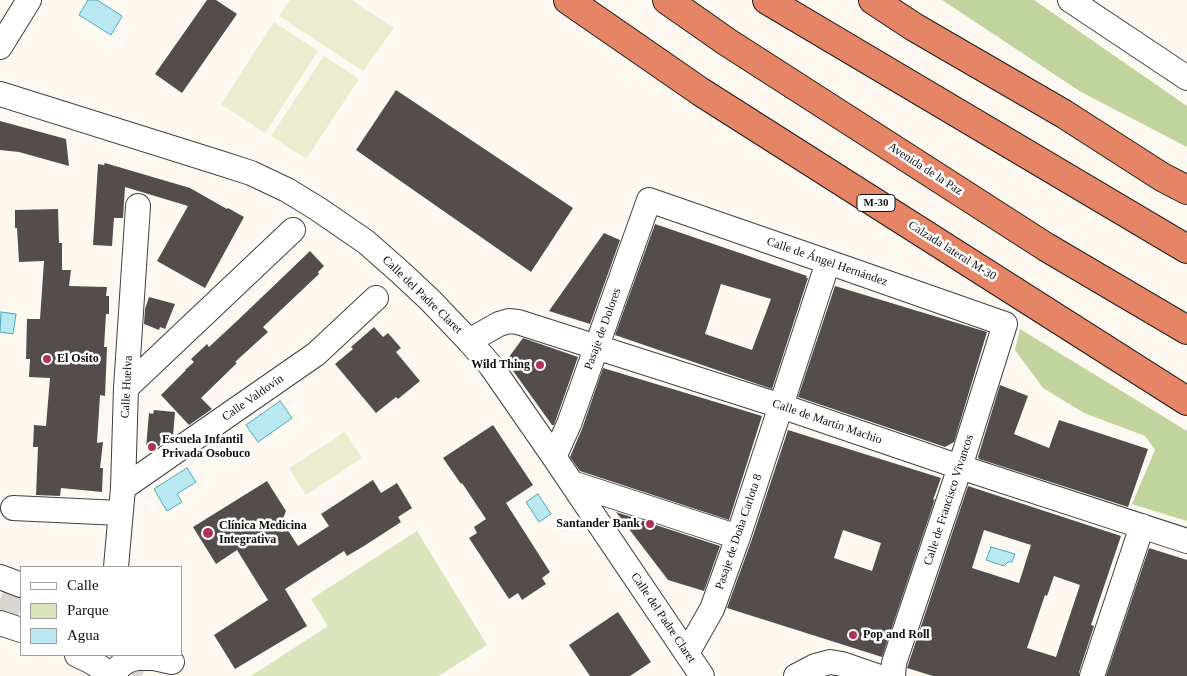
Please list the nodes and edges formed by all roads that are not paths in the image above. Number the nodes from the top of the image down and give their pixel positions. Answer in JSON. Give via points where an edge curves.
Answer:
{"nodes":[{"id":1,"x":29,"y":0,"type":"edge"},
{"id":2,"x":568,"y":0,"type":"edge"},
{"id":3,"x":667,"y":0,"type":"edge"},
{"id":4,"x":767,"y":0,"type":"edge"},
{"id":5,"x":873,"y":0,"type":"edge"},
{"id":6,"x":1070,"y":0,"type":"edge"},
{"id":7,"x":0,"y":47,"type":"edge"},
{"id":8,"x":1187,"y":78,"type":"edge"},
{"id":9,"x":0,"y":94,"type":"edge"},
{"id":10,"x":1064,"y":114,"type":"junction"},
{"id":11,"x":1187,"y":169,"type":"edge"},
{"id":12,"x":1187,"y":190,"type":"edge"},
{"id":13,"x":649,"y":200,"type":"joint"},
{"id":14,"x":138,"y":206,"type":"dead end"},
{"id":15,"x":294,"y":230,"type":"dead end"},
{"id":16,"x":1187,"y":249,"type":"edge"},
{"id":17,"x":828,"y":262,"type":"junction"},
{"id":18,"x":376,"y":298,"type":"dead end"},
{"id":19,"x":1144,"y":306,"type":"junction"},
{"id":20,"x":1005,"y":324,"type":"joint"},
{"id":21,"x":1187,"y":330,"type":"edge"},
{"id":22,"x":1187,"y":336,"type":"edge"},
{"id":23,"x":469,"y":341,"type":"junction"},
{"id":24,"x":596,"y":346,"type":"junction"},
{"id":25,"x":126,"y":388,"type":"junction"},
{"id":26,"x":1187,"y":401,"type":"edge"},
{"id":27,"x":781,"y":406,"type":"junction"},
{"id":28,"x":554,"y":457,"type":"junction"},
{"id":29,"x":960,"y":467,"type":"junction"},
{"id":30,"x":572,"y":483,"type":"junction"},
{"id":31,"x":123,"y":488,"type":"junction"},
{"id":32,"x":13,"y":508,"type":"dead end"},
{"id":33,"x":120,"y":513,"type":"junction"},
{"id":34,"x":1142,"y":526,"type":"junction"},
{"id":35,"x":738,"y":537,"type":"junction"},
{"id":36,"x":1187,"y":541,"type":"edge"},
{"id":37,"x":116,"y":566,"type":"edge"},
{"id":38,"x":0,"y":577,"type":"edge"},
{"id":39,"x":20,"y":585,"type":"edge"},
{"id":40,"x":0,"y":623,"type":"edge"},
{"id":41,"x":20,"y":630,"type":"edge"},
{"id":42,"x":686,"y":652,"type":"junction"},
{"id":43,"x":80,"y":656,"type":"edge"},
{"id":44,"x":174,"y":664,"type":"edge"},
{"id":45,"x":114,"y":676,"type":"edge"},
{"id":46,"x":702,"y":676,"type":"edge"},
{"id":47,"x":796,"y":676,"type":"edge"},
{"id":48,"x":877,"y":676,"type":"edge"},
{"id":49,"x":893,"y":676,"type":"edge"},
{"id":50,"x":1092,"y":676,"type":"edge"}],
"edges":[{"from":1,"to":7,"type":"street"},
{"from":2,"to":26,"type":"highway","name":"Calzada lateral M-30","number":"M-30","via":[[701,92]]},
{"from":3,"to":19,"type":"highway","name":"Avenida de la Paz","via":[[1046,247]]},
{"from":4,"to":16,"type":"highway"},
{"from":5,"to":10,"type":"highway"},
{"from":6,"to":8,"type":"street"},
{"from":9,"to":23,"type":"street","name":"Calle del Padre Claret","via":[[251,173],[287,190],[366,242],[430,300]]},
{"from":10,"to":11,"type":"highway"},
{"from":10,"to":12,"type":"highway"},
{"from":13,"to":17,"type":"street","name":"Calle de Ángel Hernández"},
{"from":13,"to":24,"type":"street","name":"Pasaje de Dolores"},
{"from":14,"to":25,"type":"street","name":"Calle Huelva"},
{"from":15,"to":25,"type":"street"},
{"from":17,"to":20,"type":"street","name":"Calle de Ángel Hernández"},
{"from":17,"to":27,"type":"street","name":"Pasaje de Doña Carlota 8"},
{"from":18,"to":31,"type":"street","name":"Calle Valdovín","via":[[316,354]]},
{"from":19,"to":21,"type":"highway","name":"Avenida de la Paz"},
{"from":19,"to":22,"type":"highway"},
{"from":20,"to":29,"type":"street","name":"Calle de Francisco Vivancos"},
{"from":23,"to":24,"type":"street","name":"Calle de Martín Machio","via":[[509,321]]},
{"from":23,"to":28,"type":"street","name":"Calle del Padre Claret","via":[[491,366]]},
{"from":24,"to":27,"type":"street","name":"Calle de Martín Machio"},
{"from":24,"to":28,"type":"street","name":"Pasaje de Dolores"},
{"from":25,"to":31,"type":"street","name":"Calle Huelva"},
{"from":27,"to":29,"type":"street","name":"Calle de Martín Machio"},
{"from":27,"to":35,"type":"street","name":"Pasaje de Doña Carlota 8"},
{"from":28,"to":30,"type":"street","name":"Calle del Padre Claret"},
{"from":29,"to":34,"type":"street","name":"Calle de Martín Machio"},
{"from":29,"to":49,"type":"street","name":"Calle de Francisco Vivancos","via":[[894,663]]},
{"from":30,"to":35,"type":"street"},
{"from":30,"to":42,"type":"street","name":"Calle del Padre Claret"},
{"from":31,"to":33,"type":"street","name":"Calle Huelva"},
{"from":32,"to":33,"type":"street"},
{"from":33,"to":37,"type":"street","name":"Calle Huelva"},
{"from":34,"to":36,"type":"street","name":"Calle de Martín Machio"},
{"from":34,"to":50,"type":"street"},
{"from":35,"to":42,"type":"street","name":"Pasaje de Doña Carlota 8","via":[[712,609]]},
{"from":38,"to":39,"type":"street"},
{"from":40,"to":41,"type":"street"},
{"from":42,"to":46,"type":"street","name":"Calle del Padre Claret"},
{"from":43,"to":45,"type":"street"},
{"from":44,"to":45,"type":"street","via":[[154,658],[136,658],[120,666]]},
{"from":47,"to":48,"type":"street","via":[[830,662]]}]}
